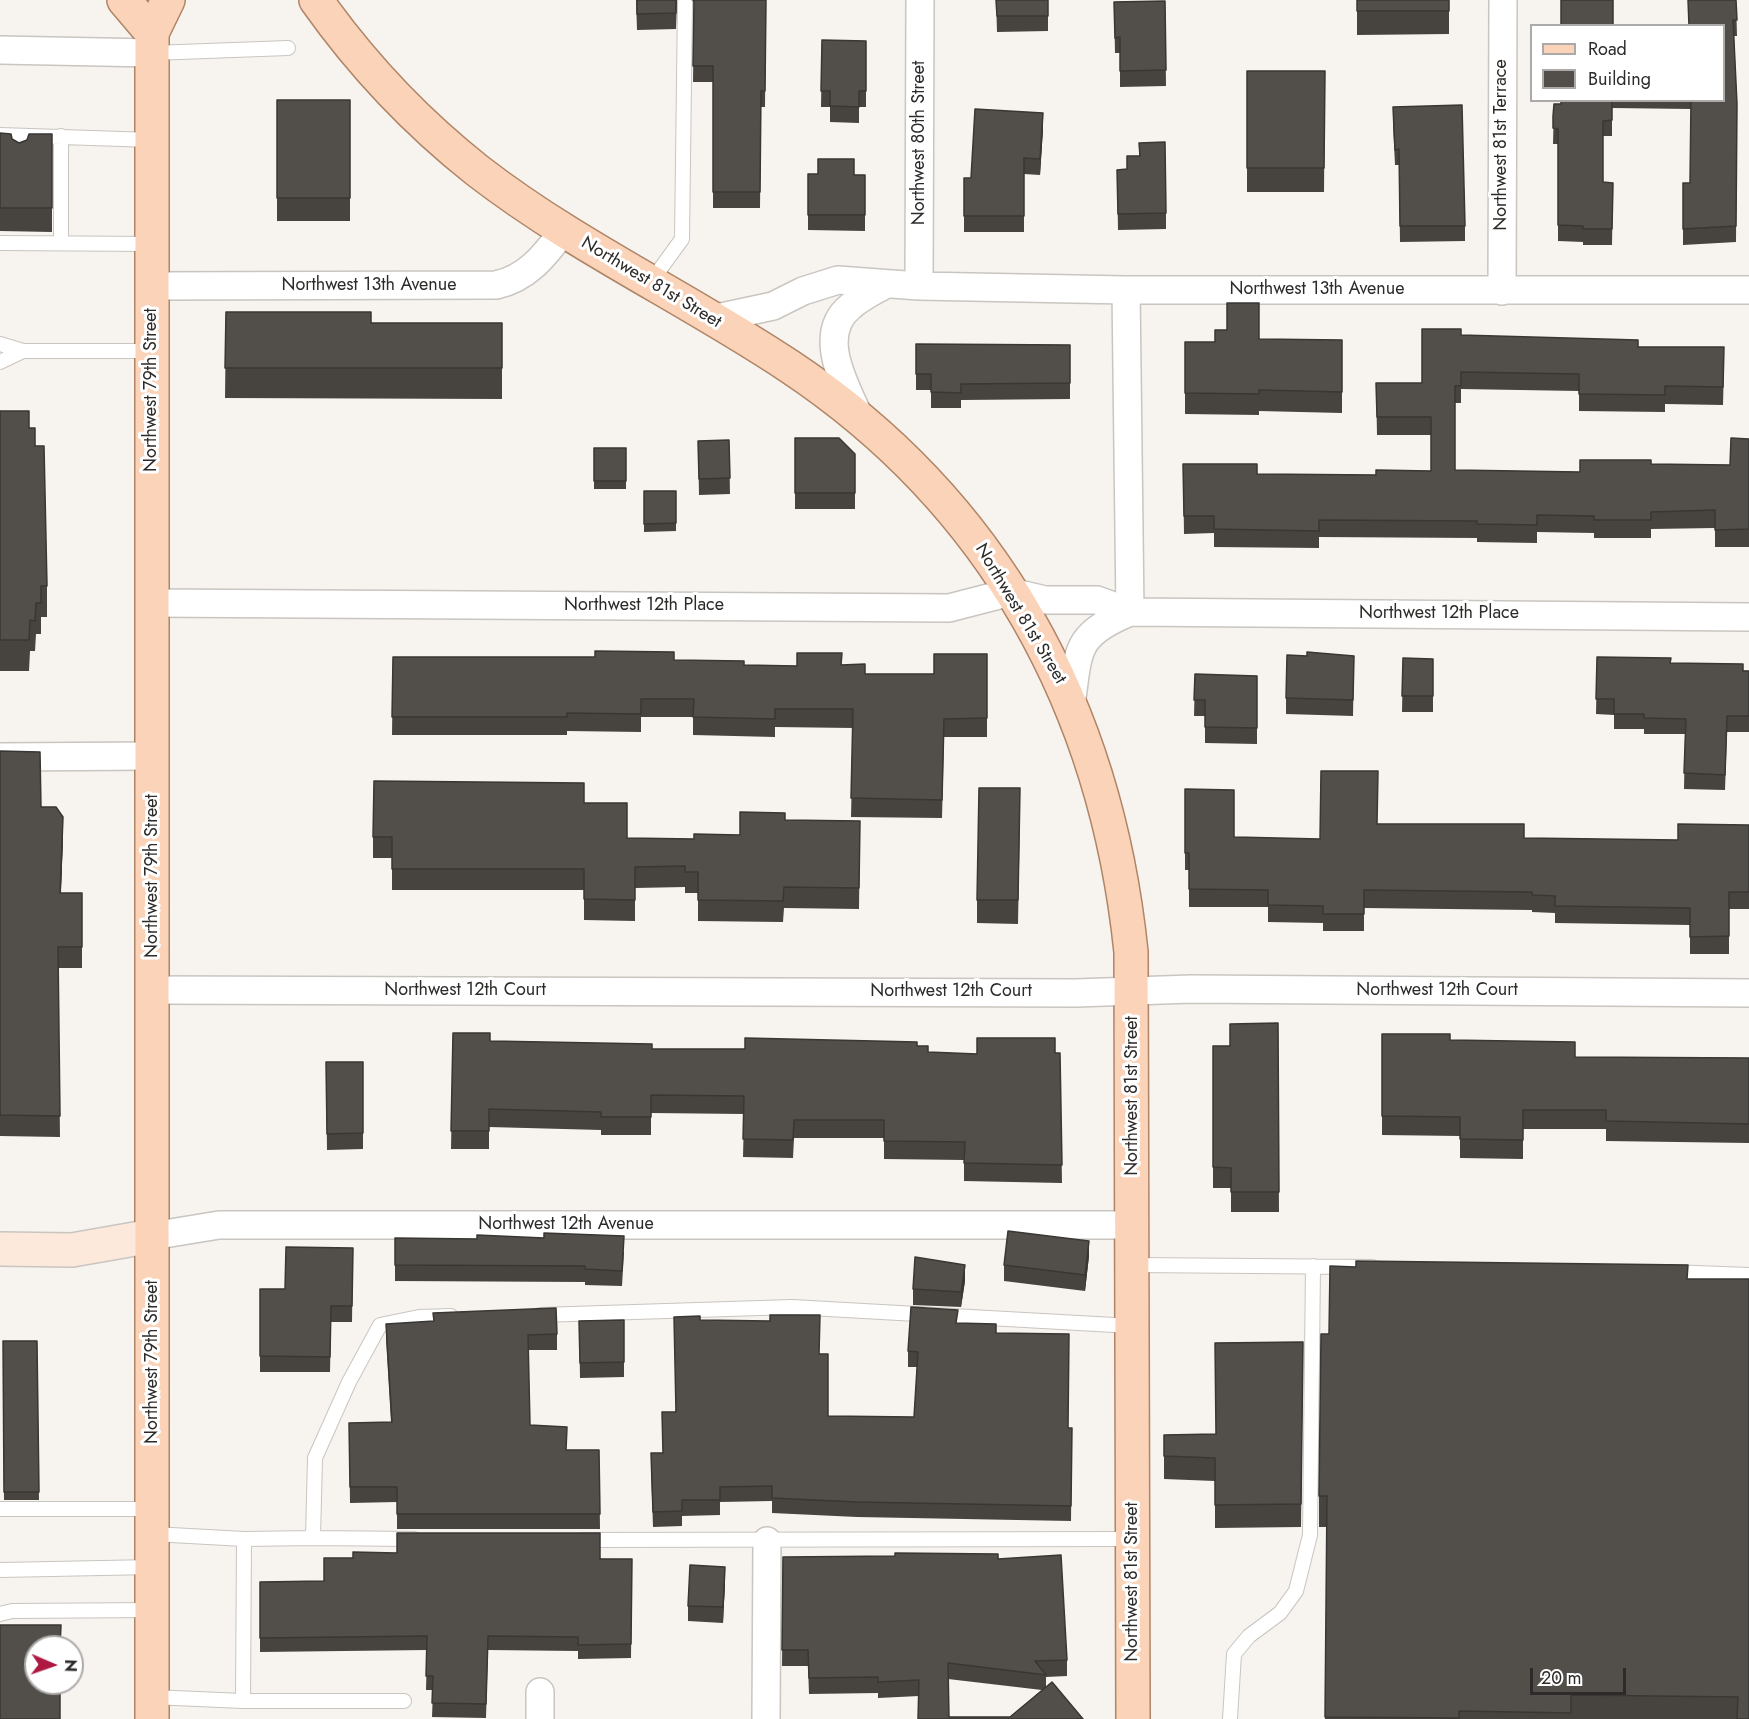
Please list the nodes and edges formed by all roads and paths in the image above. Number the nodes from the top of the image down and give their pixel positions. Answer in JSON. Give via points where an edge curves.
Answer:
{"nodes":[{"id":1,"x":124,"y":0,"type":"edge"},
{"id":2,"x":168,"y":0,"type":"edge"},
{"id":3,"x":316,"y":0,"type":"edge"},
{"id":4,"x":920,"y":0,"type":"edge"},
{"id":5,"x":1503,"y":0,"type":"edge"},
{"id":6,"x":685,"y":3,"type":"dead end"},
{"id":7,"x":152,"y":43,"type":"junction"},
{"id":8,"x":288,"y":48,"type":"dead end"},
{"id":9,"x":0,"y":50,"type":"edge"},
{"id":10,"x":0,"y":135,"type":"edge"},
{"id":11,"x":61,"y":136,"type":"junction"},
{"id":12,"x":152,"y":140,"type":"junction"},
{"id":13,"x":564,"y":230,"type":"junction"},
{"id":14,"x":0,"y":243,"type":"edge"},
{"id":15,"x":61,"y":243,"type":"junction"},
{"id":16,"x":152,"y":244,"type":"junction"},
{"id":17,"x":650,"y":283,"type":"junction"},
{"id":18,"x":886,"y":284,"type":"junction"},
{"id":19,"x":152,"y":286,"type":"junction"},
{"id":20,"x":919,"y":286,"type":"junction"},
{"id":21,"x":1126,"y":290,"type":"junction"},
{"id":22,"x":1749,"y":290,"type":"edge"},
{"id":23,"x":1502,"y":291,"type":"junction"},
{"id":24,"x":712,"y":319,"type":"junction"},
{"id":25,"x":1,"y":344,"type":"edge"},
{"id":26,"x":23,"y":351,"type":"junction"},
{"id":27,"x":152,"y":351,"type":"junction"},
{"id":28,"x":0,"y":362,"type":"edge"},
{"id":29,"x":861,"y":421,"type":"junction"},
{"id":30,"x":1011,"y":592,"type":"junction"},
{"id":31,"x":152,"y":603,"type":"junction"},
{"id":32,"x":1130,"y":612,"type":"junction"},
{"id":33,"x":1749,"y":616,"type":"edge"},
{"id":34,"x":1071,"y":705,"type":"junction"},
{"id":35,"x":152,"y":756,"type":"junction"},
{"id":36,"x":0,"y":757,"type":"edge"},
{"id":37,"x":153,"y":990,"type":"junction"},
{"id":38,"x":1132,"y":991,"type":"junction"},
{"id":39,"x":1749,"y":993,"type":"edge"},
{"id":40,"x":1134,"y":1226,"type":"junction"},
{"id":41,"x":152,"y":1236,"type":"junction"},
{"id":42,"x":0,"y":1249,"type":"edge"},
{"id":43,"x":1134,"y":1265,"type":"junction"},
{"id":44,"x":1313,"y":1266,"type":"junction"},
{"id":45,"x":1389,"y":1267,"type":"edge"},
{"id":46,"x":1653,"y":1272,"type":"edge"},
{"id":47,"x":1749,"y":1275,"type":"edge"},
{"id":48,"x":525,"y":1315,"type":"edge"},
{"id":49,"x":466,"y":1316,"type":"edge"},
{"id":50,"x":1134,"y":1326,"type":"junction"},
{"id":51,"x":0,"y":1509,"type":"edge"},
{"id":52,"x":153,"y":1521,"type":"junction"},
{"id":53,"x":314,"y":1538,"type":"junction"},
{"id":54,"x":244,"y":1539,"type":"junction"},
{"id":55,"x":433,"y":1539,"type":"edge"},
{"id":56,"x":564,"y":1539,"type":"edge"},
{"id":57,"x":1133,"y":1539,"type":"junction"},
{"id":58,"x":767,"y":1540,"type":"junction"},
{"id":59,"x":153,"y":1567,"type":"junction"},
{"id":60,"x":0,"y":1570,"type":"edge"},
{"id":61,"x":153,"y":1610,"type":"junction"},
{"id":62,"x":0,"y":1614,"type":"edge"},
{"id":63,"x":540,"y":1692,"type":"dead end"},
{"id":64,"x":243,"y":1701,"type":"junction"},
{"id":65,"x":404,"y":1701,"type":"dead end"},
{"id":66,"x":152,"y":1708,"type":"edge"},
{"id":67,"x":540,"y":1719,"type":"edge"},
{"id":68,"x":766,"y":1719,"type":"edge"},
{"id":69,"x":1133,"y":1719,"type":"edge"},
{"id":70,"x":1230,"y":1719,"type":"edge"}],
"edges":[{"from":1,"to":7,"type":"main road"},
{"from":2,"to":7,"type":"main road","name":"Northwest 79th Street"},
{"from":3,"to":13,"type":"main road","name":"Northwest 81st Street","via":[[364,62],[420,122],[480,172]]},
{"from":4,"to":20,"type":"street","name":"Northwest 80th Street"},
{"from":5,"to":23,"type":"street","name":"Northwest 81st Terrace"},
{"from":6,"to":17,"type":"lane","via":[[682,239]]},
{"from":7,"to":8,"type":"lane"},
{"from":7,"to":9,"type":"street"},
{"from":7,"to":12,"type":"main road","name":"Northwest 79th Street"},
{"from":10,"to":11,"type":"lane","via":[[21,141]]},
{"from":11,"to":12,"type":"lane"},
{"from":11,"to":15,"type":"lane"},
{"from":12,"to":16,"type":"main road","name":"Northwest 79th Street"},
{"from":13,"to":17,"type":"main road","name":"Northwest 81st Street"},
{"from":13,"to":19,"type":"street","name":"Northwest 13th Avenue","via":[[529,270],[496,285]]},
{"from":14,"to":15,"type":"lane","via":[[21,237]]},
{"from":15,"to":16,"type":"lane"},
{"from":16,"to":19,"type":"main road","name":"Northwest 79th Street"},
{"from":17,"to":24,"type":"main road","name":"Northwest 81st Street"},
{"from":18,"to":20,"type":"street","name":"Northwest 13th Avenue"},
{"from":18,"to":24,"type":"street","name":"Northwest 13th Avenue","via":[[838,280],[773,306]]},
{"from":18,"to":29,"type":"street","via":[[849,306],[833,338],[836,359]]},
{"from":19,"to":27,"type":"main road","name":"Northwest 79th Street"},
{"from":20,"to":21,"type":"street","name":"Northwest 13th Avenue"},
{"from":21,"to":23,"type":"street","name":"Northwest 13th Avenue"},
{"from":21,"to":32,"type":"street"},
{"from":22,"to":23,"type":"street","name":"Northwest 13th Avenue"},
{"from":24,"to":29,"type":"main road","name":"Northwest 81st Street","via":[[790,367]]},
{"from":25,"to":26,"type":"lane"},
{"from":26,"to":27,"type":"lane"},
{"from":26,"to":28,"type":"lane"},
{"from":27,"to":31,"type":"main road","name":"Northwest 79th Street"},
{"from":29,"to":30,"type":"main road","name":"Northwest 81st Street","via":[[891,446],[952,510]]},
{"from":30,"to":31,"type":"street","name":"Northwest 12th Place","via":[[949,608]]},
{"from":30,"to":32,"type":"street","name":"Northwest 12th Place","via":[[1045,600],[1097,600]]},
{"from":30,"to":34,"type":"main road","name":"Northwest 81st Street","via":[[1053,664]]},
{"from":31,"to":35,"type":"main road","name":"Northwest 79th Street"},
{"from":32,"to":33,"type":"street","name":"Northwest 12th Place"},
{"from":32,"to":34,"type":"street","name":"Northwest 12th Place","via":[[1102,623],[1088,636],[1078,657]]},
{"from":34,"to":38,"type":"main road","name":"Northwest 81st Street","via":[[1101,786],[1122,872]]},
{"from":35,"to":36,"type":"street"},
{"from":35,"to":37,"type":"main road","name":"Northwest 79th Street"},
{"from":37,"to":38,"type":"street","name":"Northwest 12th Court"},
{"from":37,"to":41,"type":"main road","name":"Northwest 79th Street"},
{"from":38,"to":39,"type":"street","name":"Northwest 12th Court"},
{"from":38,"to":40,"type":"main road","name":"Northwest 81st Street"},
{"from":40,"to":41,"type":"street","name":"Northwest 12th Avenue","via":[[219,1225]]},
{"from":40,"to":43,"type":"main road","name":"Northwest 81st Street"},
{"from":41,"to":42,"type":"main road","name":"Northwest 12th Avenue","via":[[72,1250]]},
{"from":41,"to":52,"type":"main road","name":"Northwest 79th Street"},
{"from":43,"to":44,"type":"lane"},
{"from":43,"to":50,"type":"main road","name":"Northwest 81st Street"},
{"from":44,"to":45,"type":"lane"},
{"from":44,"to":70,"type":"lane","via":[[1310,1535],[1296,1591],[1280,1613],[1249,1636],[1234,1654]]},
{"from":46,"to":47,"type":"lane"},
{"from":48,"to":50,"type":"lane","via":[[792,1307]]},
{"from":49,"to":53,"type":"lane","via":[[419,1317],[380,1325],[348,1382],[315,1458]]},
{"from":50,"to":57,"type":"main road","name":"Northwest 81st Street"},
{"from":51,"to":52,"type":"lane"},
{"from":52,"to":54,"type":"lane"},
{"from":52,"to":59,"type":"main road","name":"Northwest 79th Street"},
{"from":53,"to":54,"type":"lane"},
{"from":53,"to":55,"type":"lane"},
{"from":54,"to":64,"type":"lane"},
{"from":56,"to":58,"type":"lane"},
{"from":57,"to":58,"type":"lane"},
{"from":57,"to":69,"type":"main road","name":"Northwest 81st Street"},
{"from":58,"to":68,"type":"street"},
{"from":59,"to":60,"type":"lane"},
{"from":59,"to":61,"type":"main road","name":"Northwest 79th Street"},
{"from":61,"to":62,"type":"lane"},
{"from":61,"to":66,"type":"main road","name":"Northwest 79th Street"},
{"from":63,"to":67,"type":"street"},
{"from":64,"to":65,"type":"lane"},
{"from":64,"to":66,"type":"lane"}]}
